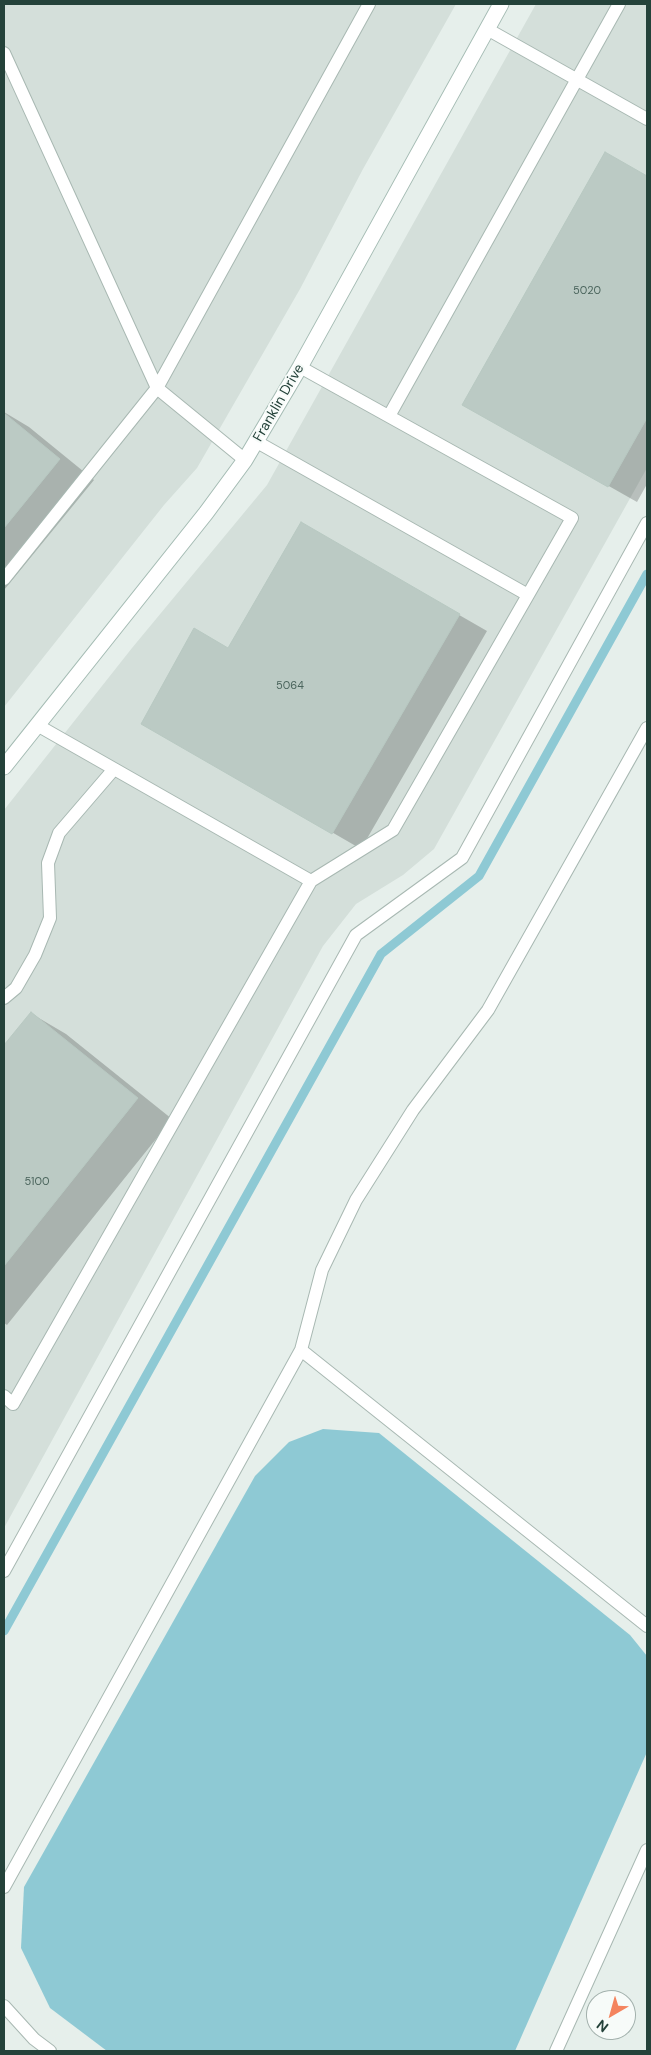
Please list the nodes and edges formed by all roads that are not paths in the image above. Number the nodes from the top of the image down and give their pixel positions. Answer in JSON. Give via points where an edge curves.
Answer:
{"nodes":[{"id":1,"x":369,"y":4,"type":"edge"},
{"id":2,"x":501,"y":4,"type":"edge"},
{"id":3,"x":619,"y":4,"type":"edge"},
{"id":4,"x":487,"y":29,"type":"junction"},
{"id":5,"x":4,"y":53,"type":"edge"},
{"id":6,"x":577,"y":80,"type":"junction"},
{"id":7,"x":647,"y":119,"type":"edge"},
{"id":8,"x":300,"y":367,"type":"junction"},
{"id":9,"x":157,"y":388,"type":"junction"},
{"id":10,"x":389,"y":416,"type":"junction"},
{"id":11,"x":257,"y":442,"type":"junction"},
{"id":12,"x":246,"y":460,"type":"junction"},
{"id":13,"x":647,"y":523,"type":"edge"},
{"id":14,"x":4,"y":579,"type":"edge"},
{"id":15,"x":528,"y":595,"type":"junction"},
{"id":16,"x":37,"y":725,"type":"junction"},
{"id":17,"x":647,"y":728,"type":"edge"},
{"id":18,"x":4,"y":767,"type":"edge"},
{"id":19,"x":114,"y":769,"type":"junction"},
{"id":20,"x":311,"y":881,"type":"junction"},
{"id":21,"x":4,"y":998,"type":"edge"},
{"id":22,"x":301,"y":1350,"type":"junction"},
{"id":23,"x":4,"y":1396,"type":"edge"},
{"id":24,"x":4,"y":1571,"type":"edge"},
{"id":25,"x":647,"y":1626,"type":"edge"},
{"id":26,"x":647,"y":1850,"type":"edge"},
{"id":27,"x":4,"y":1887,"type":"edge"},
{"id":28,"x":4,"y":2006,"type":"edge"},
{"id":29,"x":50,"y":2051,"type":"edge"},
{"id":30,"x":556,"y":2051,"type":"edge"}],
"edges":[{"from":1,"to":9,"type":"lane"},
{"from":2,"to":4,"type":"street","name":"Franklin Drive"},
{"from":3,"to":6,"type":"lane"},
{"from":4,"to":6,"type":"lane"},
{"from":4,"to":8,"type":"street","name":"Franklin Drive"},
{"from":5,"to":9,"type":"lane"},
{"from":6,"to":7,"type":"lane"},
{"from":6,"to":10,"type":"lane"},
{"from":8,"to":10,"type":"lane"},
{"from":8,"to":11,"type":"street","name":"Franklin Drive"},
{"from":9,"to":12,"type":"lane"},
{"from":9,"to":14,"type":"lane"},
{"from":10,"to":15,"type":"lane","via":[[572,518]]},
{"from":11,"to":12,"type":"street","name":"Franklin Drive"},
{"from":11,"to":15,"type":"lane"},
{"from":12,"to":16,"type":"street","name":"Franklin Drive"},
{"from":13,"to":24,"type":"lane","via":[[462,858],[356,935]]},
{"from":15,"to":20,"type":"lane","via":[[393,830]]},
{"from":16,"to":18,"type":"street","name":"Franklin Drive"},
{"from":16,"to":19,"type":"lane"},
{"from":17,"to":22,"type":"lane","via":[[488,1010],[413,1110],[356,1200],[322,1270]]},
{"from":19,"to":20,"type":"lane"},
{"from":19,"to":21,"type":"lane","via":[[59,833],[48,862],[50,918],[35,955],[16,988]]},
{"from":20,"to":23,"type":"lane","via":[[13,1404]]},
{"from":22,"to":25,"type":"lane"},
{"from":22,"to":27,"type":"lane"},
{"from":26,"to":30,"type":"lane"},
{"from":28,"to":29,"type":"lane","via":[[34,2039]]}]}
